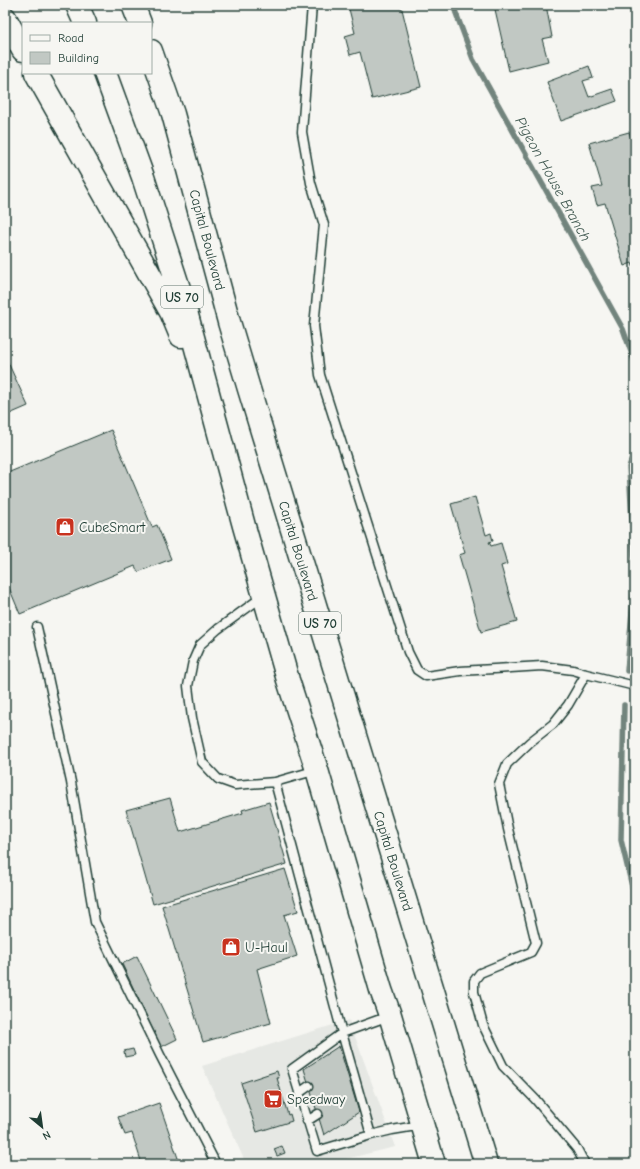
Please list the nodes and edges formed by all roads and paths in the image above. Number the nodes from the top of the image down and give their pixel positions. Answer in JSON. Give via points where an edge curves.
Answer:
{"nodes":[{"id":1,"x":77,"y":5,"type":"edge"},
{"id":2,"x":133,"y":5,"type":"edge"},
{"id":3,"x":312,"y":5,"type":"edge"},
{"id":4,"x":5,"y":18,"type":"edge"},
{"id":5,"x":85,"y":22,"type":"edge"},
{"id":6,"x":140,"y":22,"type":"edge"},
{"id":7,"x":22,"y":48,"type":"edge"},
{"id":8,"x":152,"y":54,"type":"edge"},
{"id":9,"x":37,"y":74,"type":"edge"},
{"id":10,"x":105,"y":74,"type":"edge"},
{"id":11,"x":225,"y":455,"type":"junction"},
{"id":12,"x":265,"y":595,"type":"junction"},
{"id":13,"x":37,"y":628,"type":"dead end"},
{"id":14,"x":586,"y":674,"type":"junction"},
{"id":15,"x":635,"y":686,"type":"edge"},
{"id":16,"x":317,"y":770,"type":"junction"},
{"id":17,"x":274,"y":782,"type":"junction"},
{"id":18,"x":390,"y":1016,"type":"junction"},
{"id":19,"x":342,"y":1033,"type":"junction"},
{"id":20,"x":309,"y":1086,"type":"dead end"},
{"id":21,"x":299,"y":1093,"type":"junction"},
{"id":22,"x":318,"y":1114,"type":"dead end"},
{"id":23,"x":307,"y":1121,"type":"junction"},
{"id":24,"x":423,"y":1125,"type":"junction"},
{"id":25,"x":372,"y":1135,"type":"junction"},
{"id":26,"x":216,"y":1164,"type":"edge"},
{"id":27,"x":434,"y":1164,"type":"edge"},
{"id":28,"x":486,"y":1164,"type":"edge"},
{"id":29,"x":586,"y":1164,"type":"edge"}],
"edges":[{"from":1,"to":5,"type":"main road"},
{"from":2,"to":6,"type":"main road"},
{"from":3,"to":14,"type":"lane","via":[[302,132],[311,183],[324,225],[314,326],[320,376],[408,652],[417,670],[426,676],[460,671],[542,666]]},
{"from":4,"to":7,"type":"main road"},
{"from":8,"to":28,"type":"main road","name":"Capital Boulevard","number":"US 70","via":[[173,114],[249,389]]},
{"from":9,"to":11,"type":"main road","via":[[171,312],[218,429]]},
{"from":10,"to":11,"type":"main road","number":"US 70","via":[[184,304]]},
{"from":11,"to":12,"type":"main road","number":"US 70"},
{"from":12,"to":16,"type":"main road","number":"US 70","via":[[288,680]]},
{"from":12,"to":17,"type":"lane","via":[[200,645],[188,686],[202,762],[218,779],[235,785]]},
{"from":13,"to":26,"type":"lane","via":[[72,782],[95,922]]},
{"from":14,"to":15,"type":"lane"},
{"from":14,"to":29,"type":"lane","via":[[568,705],[553,724],[506,764],[499,784],[536,943],[531,952],[480,973],[474,981],[474,992],[483,1025],[503,1066],[535,1099],[577,1149]]},
{"from":16,"to":17,"type":"lane"},
{"from":16,"to":18,"type":"main road","number":"US 70"},
{"from":17,"to":19,"type":"lane"},
{"from":18,"to":19,"type":"lane"},
{"from":18,"to":24,"type":"main road","number":"US 70"},
{"from":19,"to":21,"type":"lane","via":[[292,1069]]},
{"from":19,"to":25,"type":"lane","via":[[347,1061]]},
{"from":20,"to":21,"type":"lane"},
{"from":21,"to":23,"type":"lane"},
{"from":22,"to":23,"type":"lane"},
{"from":23,"to":25,"type":"lane","via":[[316,1151]]},
{"from":24,"to":25,"type":"lane"},
{"from":24,"to":27,"type":"main road","number":"US 70"}]}
